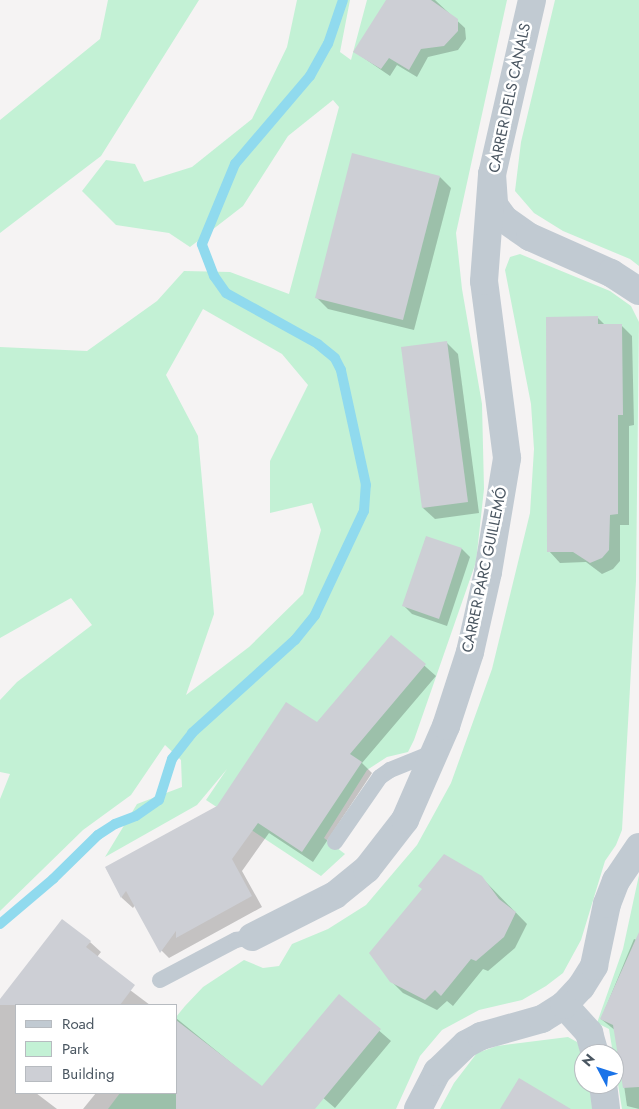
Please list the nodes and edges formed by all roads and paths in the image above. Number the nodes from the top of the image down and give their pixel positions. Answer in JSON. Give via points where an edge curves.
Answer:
{"nodes":[{"id":1,"x":532,"y":0,"type":"edge"},
{"id":2,"x":492,"y":174,"type":"junction"},
{"id":3,"x":639,"y":292,"type":"edge"},
{"id":4,"x":437,"y":745,"type":"junction"},
{"id":5,"x":336,"y":842,"type":"dead end"},
{"id":6,"x":639,"y":847,"type":"edge"},
{"id":7,"x":252,"y":937,"type":"joint"},
{"id":8,"x":160,"y":980,"type":"dead end"},
{"id":9,"x":564,"y":1005,"type":"junction"},
{"id":10,"x":592,"y":1044,"type":"edge"},
{"id":11,"x":604,"y":1094,"type":"edge"},
{"id":12,"x":418,"y":1109,"type":"edge"},
{"id":13,"x":606,"y":1109,"type":"edge"}],
"edges":[{"from":1,"to":2,"type":"street","name":"CARRER DELS CANALS"},
{"from":2,"to":3,"type":"street","name":"CARRER DELS CANALS","via":[[494,205],[504,219],[530,237],[611,273]]},
{"from":2,"to":4,"type":"street","name":"CARRER PARC GUILLEMÓ","via":[[484,281],[508,458],[470,652]]},
{"from":4,"to":5,"type":"lane","via":[[425,756],[380,777]]},
{"from":4,"to":7,"type":"street","name":"CARRER PARC GUILLEMÓ","via":[[405,820],[367,868],[335,895]]},
{"from":6,"to":9,"type":"street","via":[[616,881],[607,904],[594,966]]},
{"from":7,"to":8,"type":"lane","via":[[236,940]]},
{"from":9,"to":10,"type":"street","via":[[588,1033]]},
{"from":9,"to":12,"type":"street","via":[[542,1019],[481,1036],[466,1044],[437,1072]]},
{"from":11,"to":13,"type":"street"}]}
